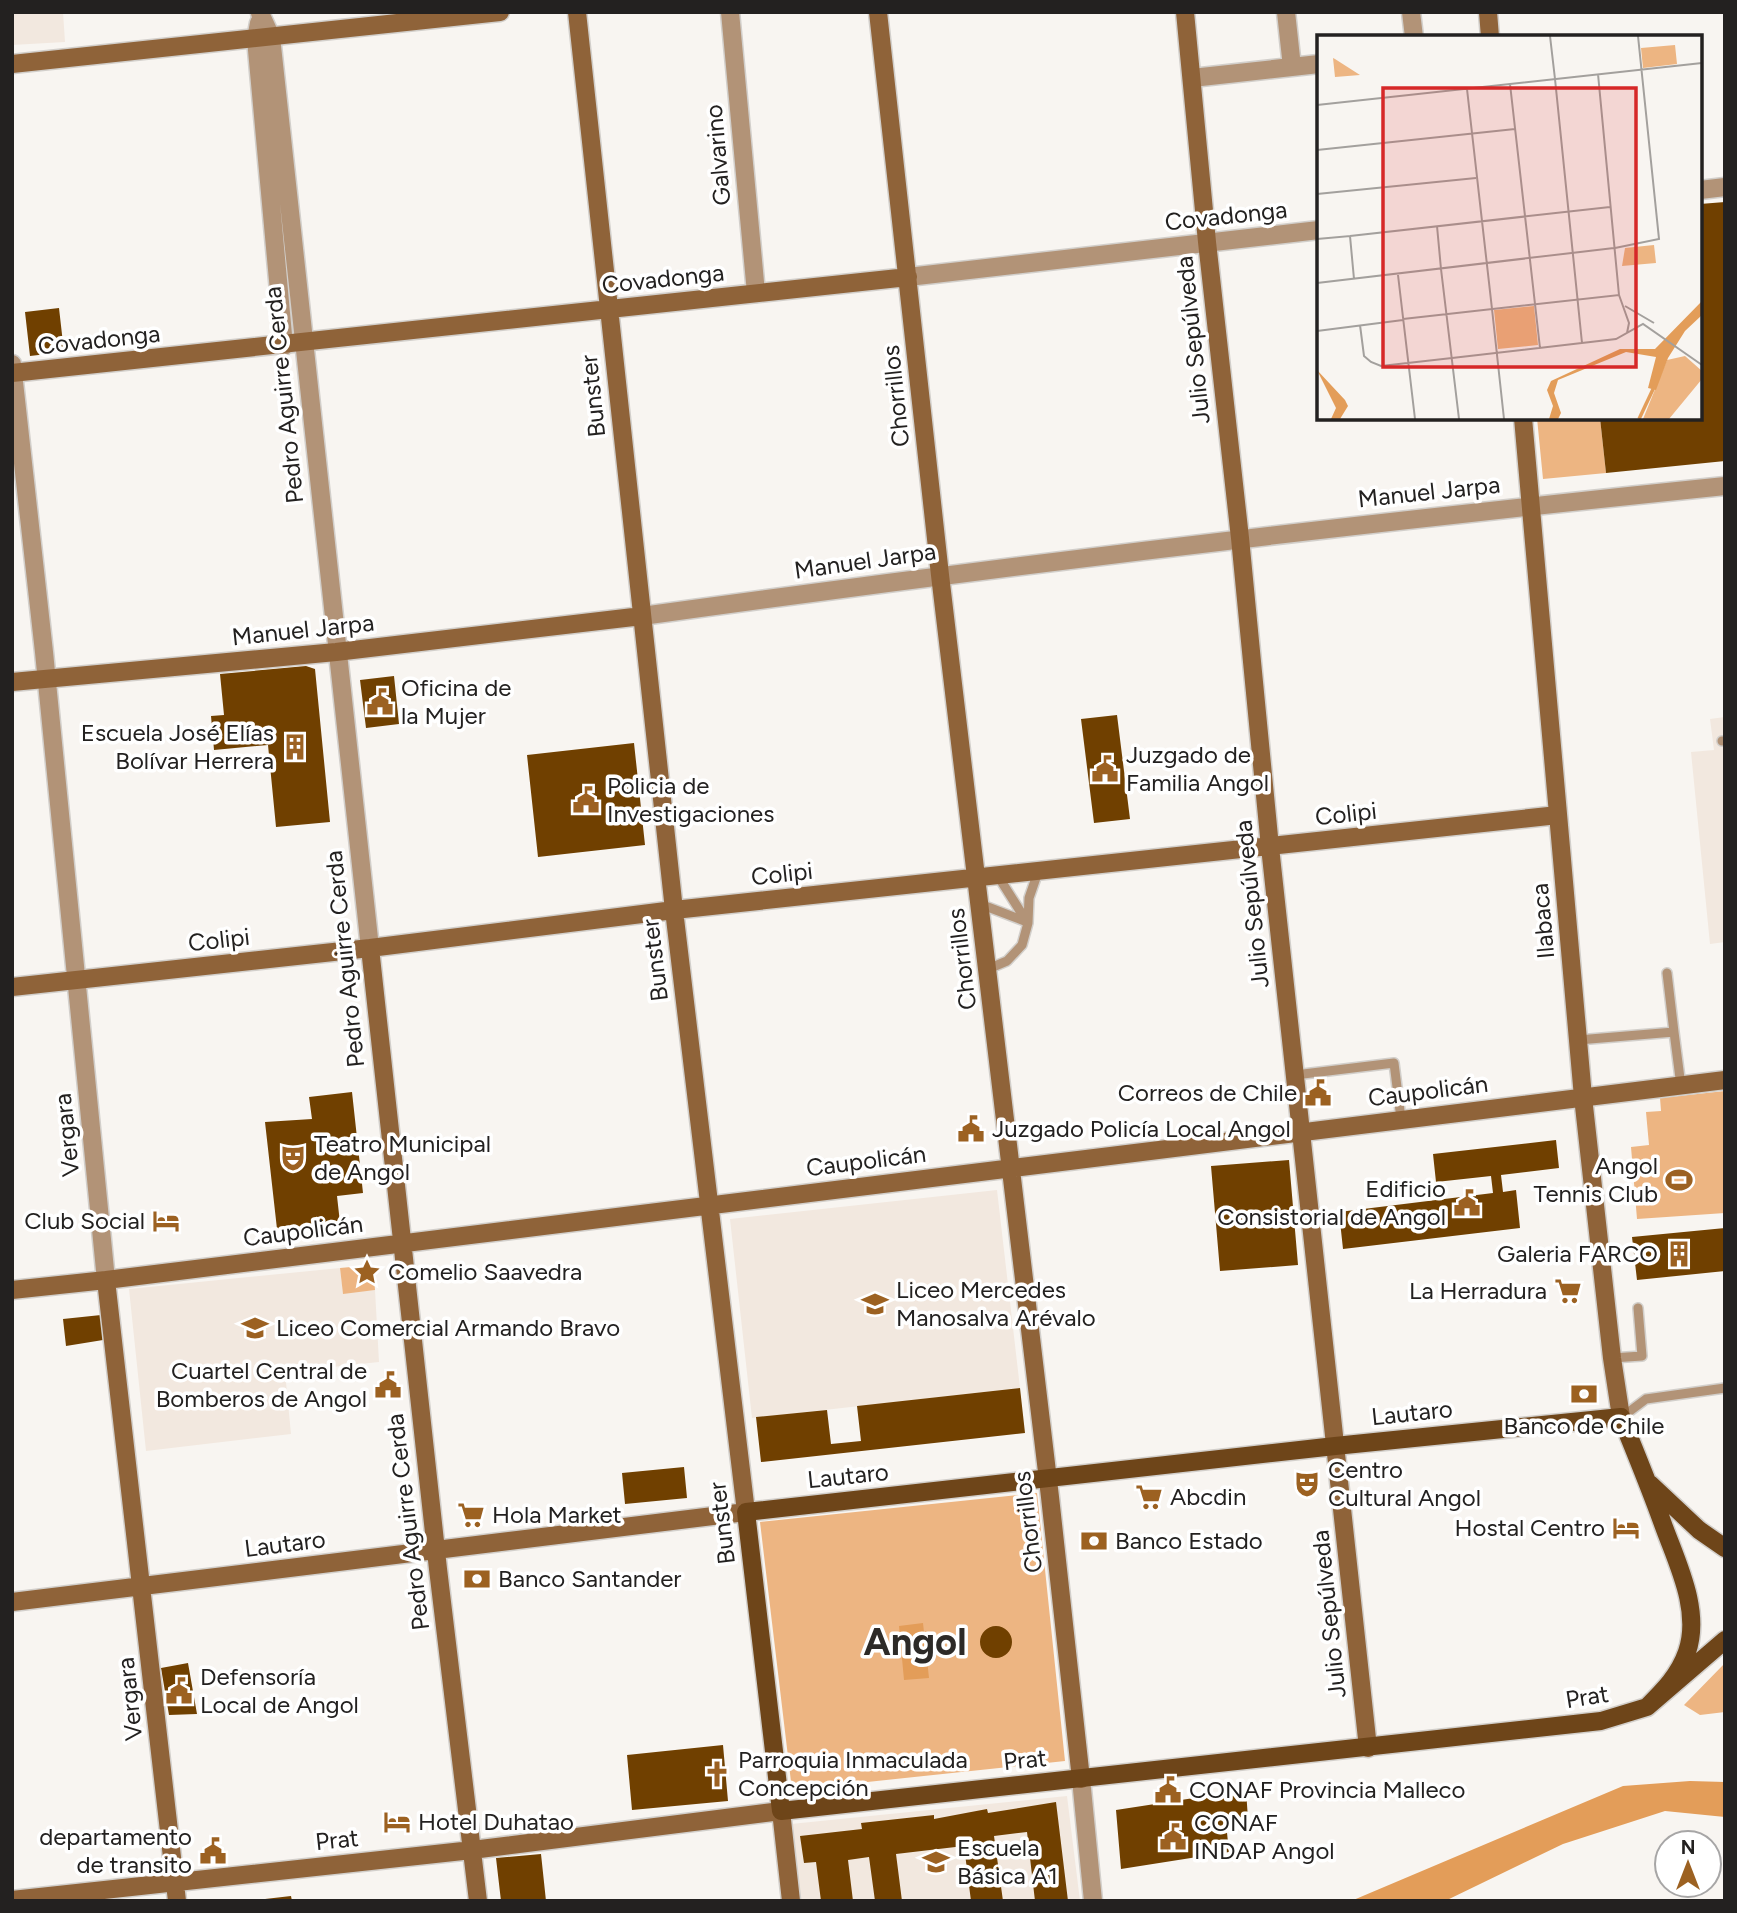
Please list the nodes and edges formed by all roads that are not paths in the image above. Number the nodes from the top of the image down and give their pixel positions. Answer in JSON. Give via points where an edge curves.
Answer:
{"nodes":[{"id":1,"x":500,"y":12,"type":"edge"},
{"id":2,"x":577,"y":12,"type":"edge"},
{"id":3,"x":730,"y":12,"type":"edge"},
{"id":4,"x":878,"y":12,"type":"edge"},
{"id":5,"x":1185,"y":12,"type":"edge"},
{"id":6,"x":1286,"y":12,"type":"edge"},
{"id":7,"x":1411,"y":12,"type":"edge"},
{"id":8,"x":1488,"y":12,"type":"edge"},
{"id":9,"x":260,"y":13,"type":"edge"},
{"id":10,"x":1414,"y":35,"type":"edge"},
{"id":11,"x":1490,"y":35,"type":"edge"},
{"id":12,"x":264,"y":38,"type":"junction"},
{"id":13,"x":12,"y":64,"type":"edge"},
{"id":14,"x":1317,"y":64,"type":"edge"},
{"id":15,"x":1292,"y":67,"type":"junction"},
{"id":16,"x":1192,"y":78,"type":"junction"},
{"id":17,"x":1725,"y":187,"type":"edge"},
{"id":18,"x":1702,"y":190,"type":"edge"},
{"id":19,"x":1317,"y":230,"type":"edge"},
{"id":20,"x":1207,"y":243,"type":"junction"},
{"id":21,"x":908,"y":277,"type":"junction"},
{"id":22,"x":755,"y":293,"type":"junction"},
{"id":23,"x":609,"y":309,"type":"junction"},
{"id":24,"x":303,"y":343,"type":"junction"},
{"id":25,"x":284,"y":346,"type":"junction"},
{"id":26,"x":13,"y":370,"type":"edge"},
{"id":27,"x":1523,"y":420,"type":"edge"},
{"id":28,"x":1725,"y":486,"type":"edge"},
{"id":29,"x":1531,"y":506,"type":"junction"},
{"id":30,"x":1240,"y":538,"type":"junction"},
{"id":31,"x":940,"y":575,"type":"junction"},
{"id":32,"x":642,"y":617,"type":"junction"},
{"id":33,"x":336,"y":652,"type":"junction"},
{"id":34,"x":47,"y":679,"type":"junction"},
{"id":35,"x":12,"y":682,"type":"edge"},
{"id":36,"x":1558,"y":815,"type":"junction"},
{"id":37,"x":1270,"y":847,"type":"junction"},
{"id":38,"x":1038,"y":872,"type":"junction"},
{"id":39,"x":998,"y":876,"type":"junction"},
{"id":40,"x":977,"y":878,"type":"junction"},
{"id":41,"x":980,"y":904,"type":"junction"},
{"id":42,"x":674,"y":910,"type":"junction"},
{"id":43,"x":1028,"y":923,"type":"junction"},
{"id":44,"x":370,"y":948,"type":"junction"},
{"id":45,"x":988,"y":969,"type":"junction"},
{"id":46,"x":1667,"y":973,"type":"dead end"},
{"id":47,"x":75,"y":981,"type":"junction"},
{"id":48,"x":12,"y":988,"type":"edge"},
{"id":49,"x":1674,"y":1032,"type":"junction"},
{"id":50,"x":1578,"y":1040,"type":"junction"},
{"id":51,"x":1295,"y":1075,"type":"junction"},
{"id":52,"x":1725,"y":1080,"type":"edge"},
{"id":53,"x":1681,"y":1086,"type":"junction"},
{"id":54,"x":1583,"y":1097,"type":"junction"},
{"id":55,"x":1401,"y":1119,"type":"junction"},
{"id":56,"x":1301,"y":1132,"type":"junction"},
{"id":57,"x":1010,"y":1168,"type":"junction"},
{"id":58,"x":709,"y":1205,"type":"junction"},
{"id":59,"x":401,"y":1244,"type":"junction"},
{"id":60,"x":106,"y":1280,"type":"junction"},
{"id":61,"x":12,"y":1290,"type":"edge"},
{"id":62,"x":1638,"y":1308,"type":"dead end"},
{"id":63,"x":1612,"y":1358,"type":"junction"},
{"id":64,"x":1725,"y":1388,"type":"edge"},
{"id":65,"x":1621,"y":1418,"type":"junction"},
{"id":66,"x":1335,"y":1446,"type":"junction"},
{"id":67,"x":1048,"y":1478,"type":"junction"},
{"id":68,"x":1648,"y":1482,"type":"junction"},
{"id":69,"x":746,"y":1512,"type":"junction"},
{"id":70,"x":1725,"y":1548,"type":"edge"},
{"id":71,"x":436,"y":1551,"type":"junction"},
{"id":72,"x":142,"y":1586,"type":"junction"},
{"id":73,"x":12,"y":1602,"type":"edge"},
{"id":74,"x":1725,"y":1640,"type":"edge"},
{"id":75,"x":1647,"y":1707,"type":"junction"},
{"id":76,"x":1368,"y":1748,"type":"junction"},
{"id":77,"x":1081,"y":1779,"type":"junction"},
{"id":78,"x":781,"y":1811,"type":"junction"},
{"id":79,"x":471,"y":1850,"type":"junction"},
{"id":80,"x":176,"y":1892,"type":"edge"},
{"id":81,"x":12,"y":1900,"type":"edge"},
{"id":82,"x":478,"y":1901,"type":"edge"},
{"id":83,"x":791,"y":1901,"type":"edge"},
{"id":84,"x":1093,"y":1901,"type":"edge"}],
"edges":[{"from":1,"to":12,"type":"street"},
{"from":2,"to":23,"type":"street","name":"Bunster"},
{"from":3,"to":22,"type":"street","name":"Galvarino"},
{"from":4,"to":21,"type":"street","name":"Chorrillos"},
{"from":5,"to":16,"type":"street","name":"Julio Sepúlveda"},
{"from":6,"to":15,"type":"street"},
{"from":7,"to":10,"type":"street"},
{"from":8,"to":11,"type":"street"},
{"from":9,"to":12,"type":"street","name":"Pedro Aguirre Cerda"},
{"from":12,"to":13,"type":"street"},
{"from":12,"to":24,"type":"street","name":"Pedro Aguirre Cerda"},
{"from":12,"to":25,"type":"street","name":"Pedro Aguirre Cerda"},
{"from":14,"to":15,"type":"street"},
{"from":15,"to":16,"type":"street"},
{"from":16,"to":20,"type":"street","name":"Julio Sepúlveda"},
{"from":17,"to":18,"type":"street"},
{"from":19,"to":20,"type":"street","name":"Covadonga"},
{"from":20,"to":21,"type":"street","name":"Covadonga"},
{"from":20,"to":30,"type":"street","name":"Julio Sepúlveda"},
{"from":21,"to":22,"type":"street","name":"Covadonga"},
{"from":21,"to":31,"type":"street","name":"Chorrillos"},
{"from":22,"to":23,"type":"street","name":"Covadonga"},
{"from":23,"to":24,"type":"street","name":"Covadonga"},
{"from":23,"to":32,"type":"street","name":"Bunster"},
{"from":24,"to":25,"type":"street","name":"Covadonga"},
{"from":24,"to":33,"type":"street","name":"Pedro Aguirre Cerda"},
{"from":25,"to":26,"type":"street","name":"Covadonga"},
{"from":26,"to":34,"type":"street","name":"Vergara"},
{"from":27,"to":29,"type":"street","name":"Ilabaca"},
{"from":28,"to":29,"type":"street","name":"Manuel Jarpa"},
{"from":29,"to":30,"type":"street","name":"Manuel Jarpa"},
{"from":29,"to":36,"type":"street","name":"Ilabaca"},
{"from":30,"to":31,"type":"street","name":"Manuel Jarpa"},
{"from":30,"to":37,"type":"street","name":"Julio Sepúlveda"},
{"from":31,"to":32,"type":"street","name":"Manuel Jarpa"},
{"from":31,"to":40,"type":"street","name":"Chorrillos"},
{"from":32,"to":33,"type":"street","name":"Manuel Jarpa"},
{"from":32,"to":42,"type":"street","name":"Bunster"},
{"from":33,"to":34,"type":"street","name":"Manuel Jarpa"},
{"from":33,"to":44,"type":"street","name":"Pedro Aguirre Cerda"},
{"from":34,"to":35,"type":"street","name":"Manuel Jarpa"},
{"from":34,"to":47,"type":"street","name":"Vergara"},
{"from":36,"to":37,"type":"street","name":"Colipi"},
{"from":36,"to":50,"type":"street","name":"Ilabaca"},
{"from":37,"to":38,"type":"street","name":"Colipi"},
{"from":37,"to":51,"type":"street","name":"Julio Sepúlveda"},
{"from":38,"to":39,"type":"street","name":"Colipi"},
{"from":38,"to":43,"type":"lane","via":[[1029,898]]},
{"from":39,"to":40,"type":"street","name":"Colipi"},
{"from":39,"to":43,"type":"lane"},
{"from":40,"to":41,"type":"street","name":"Chorrillos"},
{"from":40,"to":42,"type":"street","name":"Colipi"},
{"from":41,"to":43,"type":"lane"},
{"from":41,"to":45,"type":"street","name":"Chorrillos"},
{"from":42,"to":44,"type":"street","name":"Colipi"},
{"from":42,"to":58,"type":"street","name":"Bunster"},
{"from":43,"to":45,"type":"lane","via":[[1015,954]]},
{"from":44,"to":47,"type":"street","name":"Colipi"},
{"from":44,"to":59,"type":"street","name":"Pedro Aguirre Cerda"},
{"from":45,"to":57,"type":"street","name":"Chorrillos"},
{"from":46,"to":49,"type":"lane"},
{"from":47,"to":48,"type":"street","name":"Colipi"},
{"from":47,"to":60,"type":"street","name":"Vergara"},
{"from":49,"to":50,"type":"lane"},
{"from":49,"to":53,"type":"lane"},
{"from":50,"to":54,"type":"street","name":"Ilabaca"},
{"from":51,"to":55,"type":"lane","via":[[1394,1063]]},
{"from":51,"to":56,"type":"street","name":"Julio Sepúlveda"},
{"from":52,"to":53,"type":"street","name":"Caupolicán"},
{"from":53,"to":54,"type":"street","name":"Caupolicán"},
{"from":54,"to":55,"type":"street","name":"Caupolicán"},
{"from":54,"to":63,"type":"street","name":"Ilabaca"},
{"from":55,"to":56,"type":"street","name":"Caupolicán"},
{"from":56,"to":57,"type":"street","name":"Caupolicán"},
{"from":56,"to":66,"type":"street","name":"Julio Sepúlveda"},
{"from":57,"to":58,"type":"street","name":"Caupolicán"},
{"from":57,"to":67,"type":"street","name":"Chorrillos"},
{"from":58,"to":59,"type":"street","name":"Caupolicán"},
{"from":58,"to":69,"type":"street","name":"Bunster"},
{"from":59,"to":60,"type":"street","name":"Caupolicán"},
{"from":59,"to":71,"type":"street","name":"Pedro Aguirre Cerda"},
{"from":60,"to":61,"type":"street","name":"Caupolicán"},
{"from":60,"to":72,"type":"street","name":"Vergara"},
{"from":62,"to":63,"type":"lane","via":[[1642,1356]]},
{"from":63,"to":65,"type":"street","name":"Ilabaca"},
{"from":64,"to":65,"type":"lane","via":[[1646,1399]]},
{"from":65,"to":66,"type":"main road","name":"Lautaro"},
{"from":65,"to":68,"type":"main road"},
{"from":66,"to":67,"type":"main road","name":"Lautaro"},
{"from":66,"to":76,"type":"street","name":"Julio Sepúlveda"},
{"from":67,"to":69,"type":"main road","name":"Lautaro"},
{"from":67,"to":77,"type":"street","name":"Chorrillos"},
{"from":68,"to":70,"type":"main road"},
{"from":68,"to":75,"type":"main road","via":[[1691,1612],[1685,1657],[1674,1680]]},
{"from":69,"to":71,"type":"street","name":"Lautaro"},
{"from":69,"to":78,"type":"main road","name":"Bunster"},
{"from":71,"to":72,"type":"street","name":"Lautaro"},
{"from":71,"to":79,"type":"street","name":"Pedro Aguirre Cerda"},
{"from":72,"to":73,"type":"street","name":"Lautaro"},
{"from":72,"to":80,"type":"street","name":"Vergara"},
{"from":74,"to":75,"type":"main road","name":"Prat"},
{"from":75,"to":76,"type":"main road","name":"Prat","via":[[1601,1721]]},
{"from":76,"to":77,"type":"main road","name":"Prat"},
{"from":77,"to":78,"type":"main road","name":"Prat"},
{"from":77,"to":84,"type":"street","name":"Chorrillos"},
{"from":78,"to":79,"type":"street","name":"Prat"},
{"from":78,"to":83,"type":"street","name":"Bunster"},
{"from":79,"to":80,"type":"street","name":"Prat"},
{"from":79,"to":82,"type":"street","name":"Pedro Aguirre Cerda"},
{"from":80,"to":81,"type":"street","name":"Prat"}]}
